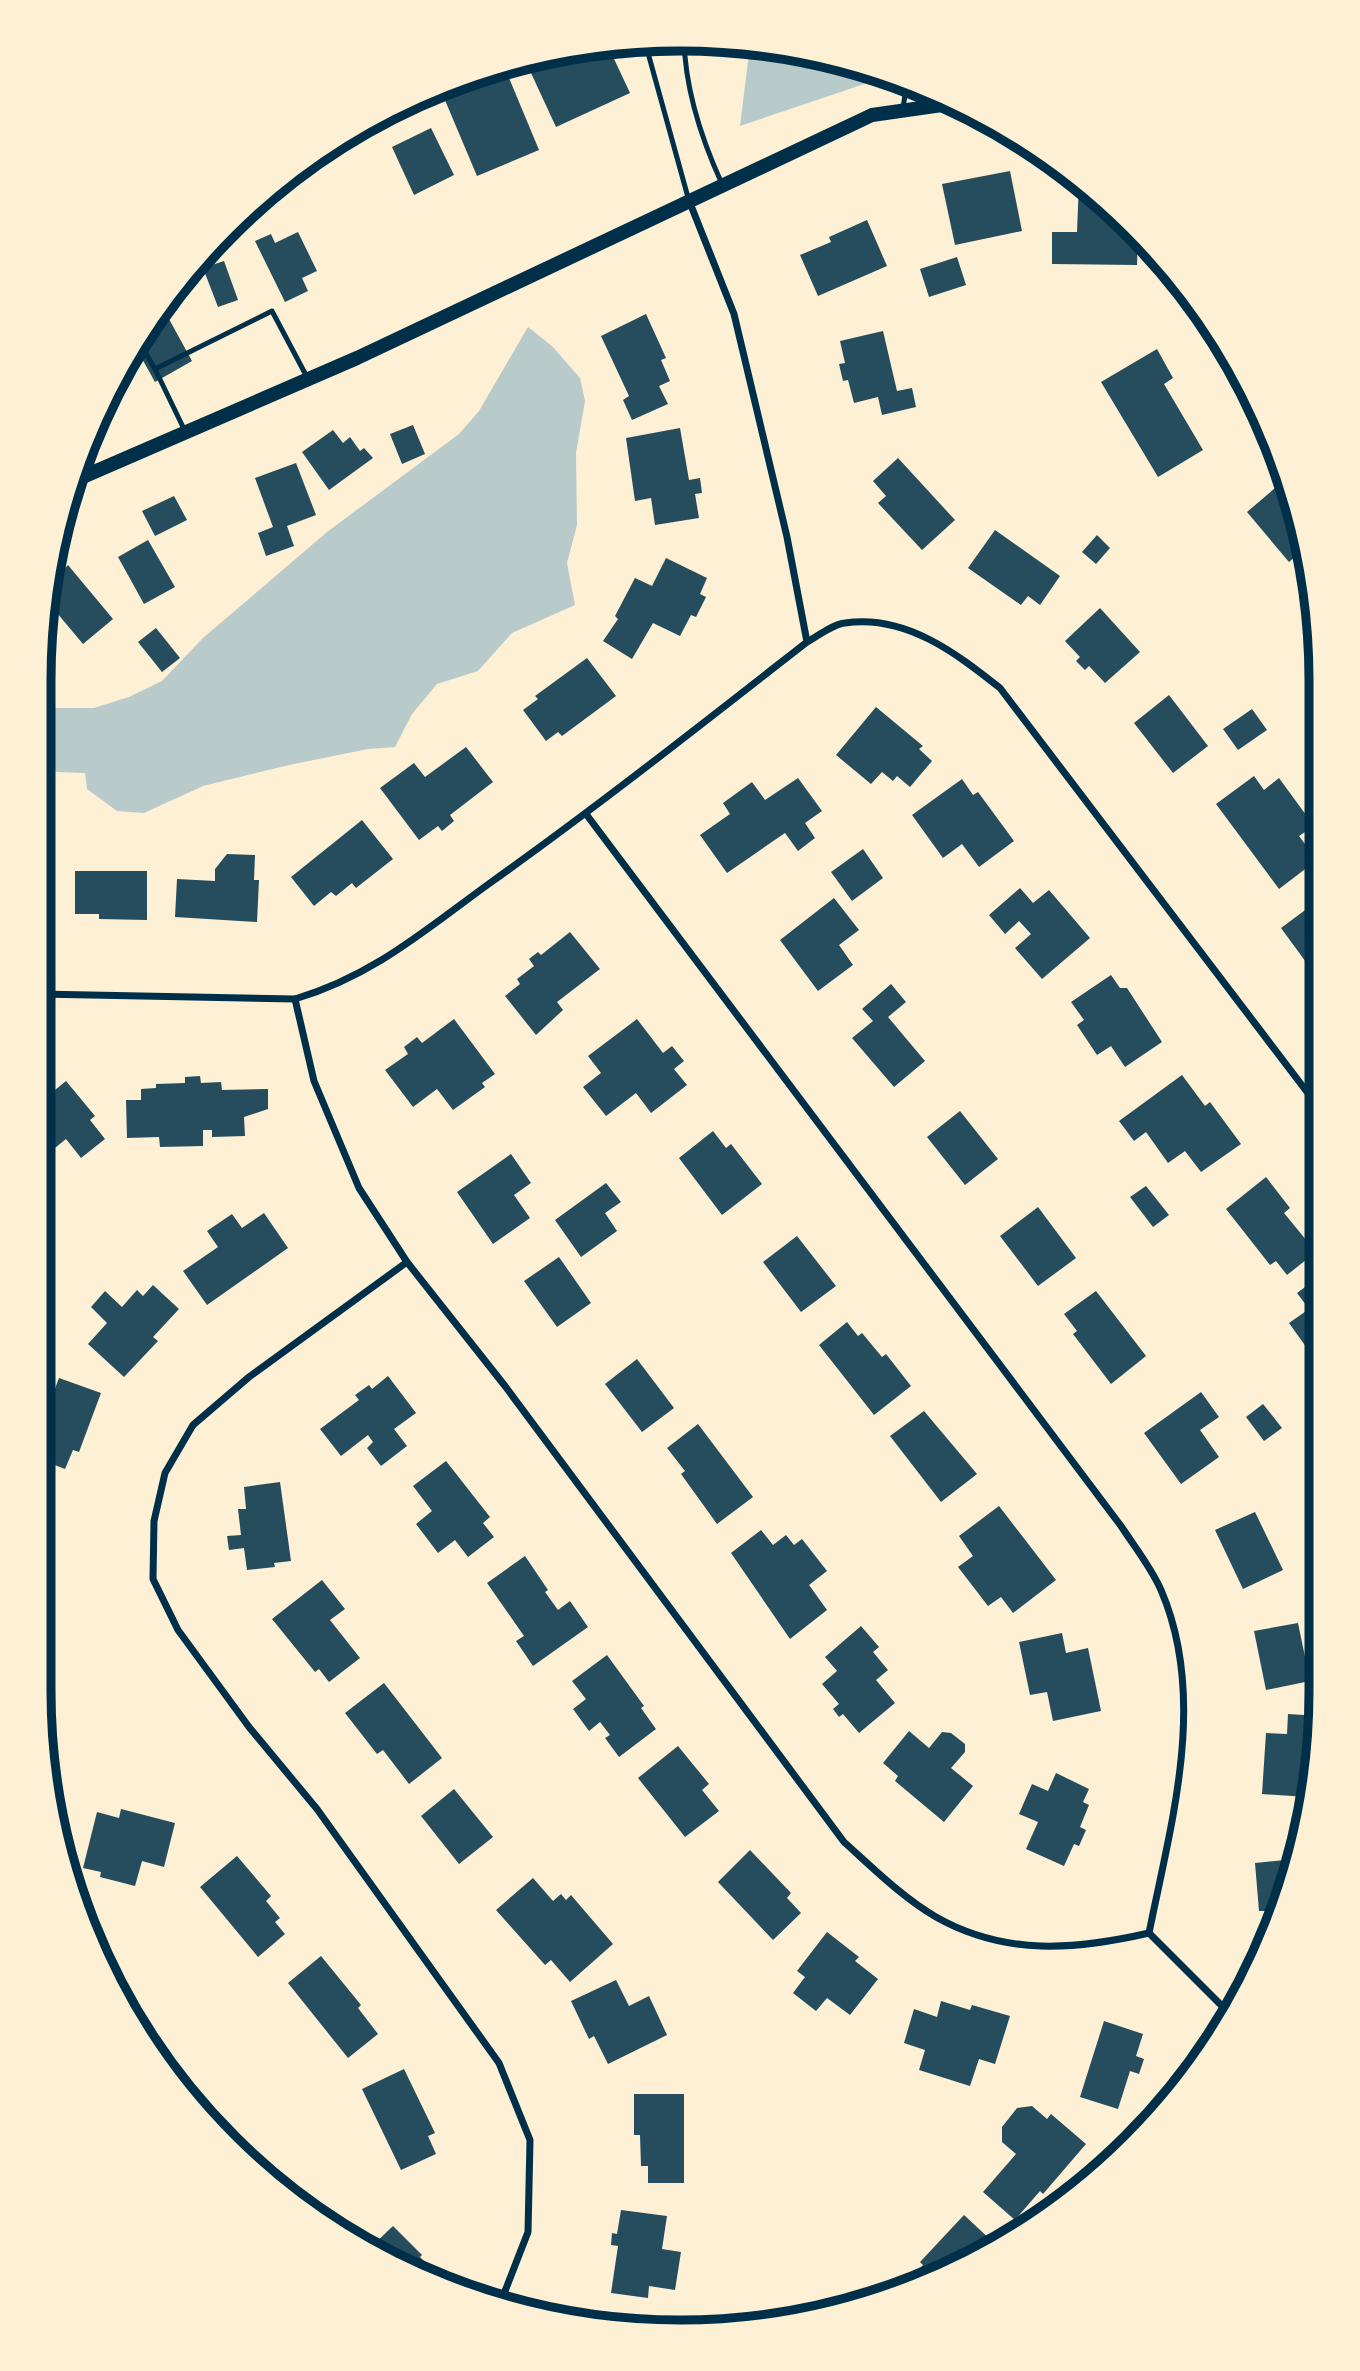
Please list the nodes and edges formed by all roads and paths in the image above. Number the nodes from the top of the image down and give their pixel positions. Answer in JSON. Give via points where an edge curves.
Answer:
{"nodes":[{"id":1,"x":685,"y":51,"type":"edge"},
{"id":2,"x":648,"y":52,"type":"edge"},
{"id":3,"x":905,"y":93,"type":"edge"},
{"id":4,"x":936,"y":106,"type":"edge"},
{"id":5,"x":902,"y":111,"type":"junction"},
{"id":6,"x":723,"y":186,"type":"junction"},
{"id":7,"x":690,"y":203,"type":"junction"},
{"id":8,"x":144,"y":351,"type":"edge"},
{"id":9,"x":155,"y":369,"type":"junction"},
{"id":10,"x":308,"y":379,"type":"junction"},
{"id":11,"x":186,"y":432,"type":"junction"},
{"id":12,"x":85,"y":476,"type":"edge"},
{"id":13,"x":807,"y":642,"type":"junction"},
{"id":14,"x":586,"y":814,"type":"junction"},
{"id":15,"x":51,"y":994,"type":"edge"},
{"id":16,"x":295,"y":999,"type":"junction"},
{"id":17,"x":1309,"y":1095,"type":"edge"},
{"id":18,"x":407,"y":1262,"type":"junction"},
{"id":19,"x":1149,"y":1934,"type":"junction"},
{"id":20,"x":1224,"y":2008,"type":"edge"},
{"id":21,"x":503,"y":2295,"type":"edge"}],
"edges":[{"from":1,"to":6,"type":"lane","via":[[705,146]]},
{"from":2,"to":7,"type":"lane"},
{"from":3,"to":5,"type":"lane"},
{"from":4,"to":5,"type":"main road"},
{"from":5,"to":6,"type":"main road","via":[[872,115]]},
{"from":6,"to":7,"type":"main road"},
{"from":7,"to":10,"type":"main road"},
{"from":7,"to":13,"type":"street","via":[[734,314]]},
{"from":8,"to":9,"type":"lane"},
{"from":9,"to":10,"type":"lane","via":[[272,311]]},
{"from":9,"to":11,"type":"lane"},
{"from":10,"to":11,"type":"main road"},
{"from":11,"to":12,"type":"main road"},
{"from":13,"to":14,"type":"street"},
{"from":13,"to":17,"type":"street","via":[[843,623],[875,623],[912,631],[955,653],[1000,688]]},
{"from":14,"to":16,"type":"street","via":[[375,966],[335,987]]},
{"from":14,"to":19,"type":"street","via":[[1121,1526],[1160,1588],[1178,1643],[1184,1704],[1180,1773]]},
{"from":15,"to":16,"type":"street"},
{"from":16,"to":18,"type":"street","via":[[314,1081],[359,1188]]},
{"from":18,"to":19,"type":"street","via":[[505,1386],[844,1842],[936,1917],[993,1940],[1045,1947],[1093,1946]]},
{"from":18,"to":21,"type":"street","via":[[249,1377],[193,1425],[166,1473],[153,1521],[153,1579],[178,1630],[317,1809],[499,2063],[530,2140],[528,2232]]},
{"from":19,"to":20,"type":"street"}]}
